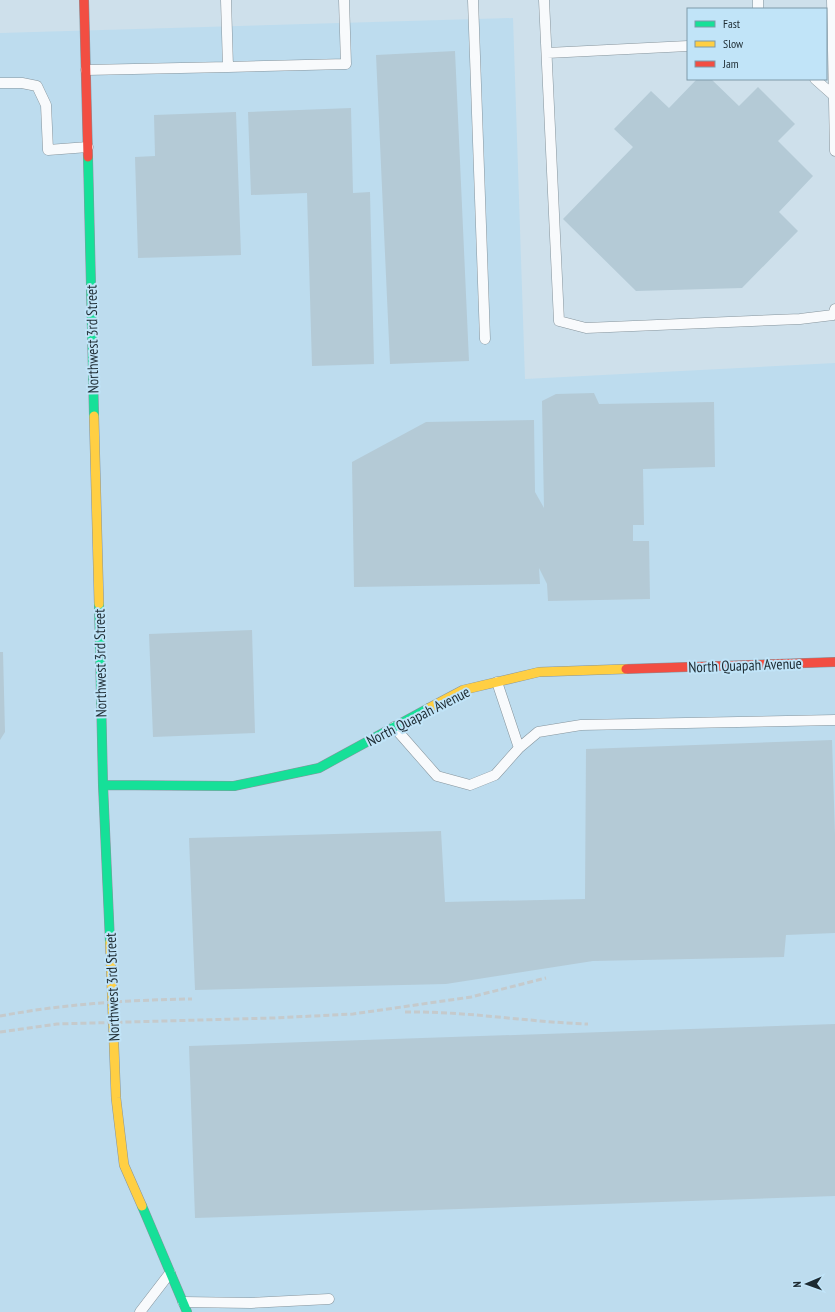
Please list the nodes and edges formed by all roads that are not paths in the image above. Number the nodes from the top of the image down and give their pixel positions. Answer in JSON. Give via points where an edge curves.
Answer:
{"nodes":[{"id":1,"x":84,"y":0,"type":"edge"},
{"id":2,"x":226,"y":0,"type":"edge"},
{"id":3,"x":344,"y":0,"type":"edge"},
{"id":4,"x":473,"y":0,"type":"edge"},
{"id":5,"x":544,"y":0,"type":"edge"},
{"id":6,"x":832,"y":0,"type":"edge"},
{"id":7,"x":687,"y":46,"type":"edge"},
{"id":8,"x":547,"y":53,"type":"junction"},
{"id":9,"x":228,"y":67,"type":"junction"},
{"id":10,"x":86,"y":70,"type":"junction"},
{"id":11,"x":816,"y":80,"type":"edge"},
{"id":12,"x":0,"y":83,"type":"edge"},
{"id":13,"x":834,"y":95,"type":"junction"},
{"id":14,"x":88,"y":147,"type":"junction"},
{"id":15,"x":835,"y":151,"type":"edge"},
{"id":16,"x":835,"y":309,"type":"edge"},
{"id":17,"x":485,"y":339,"type":"dead end"},
{"id":18,"x":835,"y":662,"type":"edge"},
{"id":19,"x":497,"y":682,"type":"junction"},
{"id":20,"x":835,"y":720,"type":"edge"},
{"id":21,"x":394,"y":727,"type":"junction"},
{"id":22,"x":519,"y":748,"type":"junction"},
{"id":23,"x":103,"y":785,"type":"junction"},
{"id":24,"x":170,"y":1273,"type":"junction"},
{"id":25,"x":329,"y":1299,"type":"dead end"},
{"id":26,"x":183,"y":1302,"type":"junction"},
{"id":27,"x":140,"y":1312,"type":"edge"},
{"id":28,"x":187,"y":1312,"type":"edge"}],
"edges":[{"from":1,"to":10,"type":"street","name":"Northwest 3rd Street"},
{"from":2,"to":9,"type":"lane"},
{"from":3,"to":9,"type":"lane","via":[[346,64]]},
{"from":4,"to":17,"type":"lane"},
{"from":5,"to":8,"type":"lane"},
{"from":6,"to":13,"type":"lane"},
{"from":7,"to":8,"type":"lane"},
{"from":8,"to":16,"type":"lane","via":[[559,321],[586,328],[800,319],[833,315]]},
{"from":9,"to":10,"type":"lane"},
{"from":10,"to":14,"type":"street","name":"Northwest 3rd Street"},
{"from":11,"to":13,"type":"lane"},
{"from":12,"to":14,"type":"lane","via":[[37,86],[46,105],[48,150]]},
{"from":13,"to":15,"type":"lane"},
{"from":14,"to":23,"type":"street","name":"Northwest 3rd Street"},
{"from":18,"to":19,"type":"street","name":"North Quapah Avenue","via":[[539,672]]},
{"from":19,"to":21,"type":"street","name":"North Quapah Avenue","via":[[463,690]]},
{"from":19,"to":22,"type":"lane"},
{"from":20,"to":22,"type":"lane","via":[[581,725],[538,732]]},
{"from":21,"to":22,"type":"lane","via":[[437,776],[470,785],[495,775]]},
{"from":21,"to":23,"type":"street","name":"North Quapah Avenue","via":[[318,768],[234,786]]},
{"from":23,"to":24,"type":"street","name":"Northwest 3rd Street","via":[[116,1098],[124,1165]]},
{"from":24,"to":26,"type":"street","name":"Northwest 3rd Street"},
{"from":24,"to":27,"type":"lane"},
{"from":25,"to":26,"type":"lane","via":[[251,1303]]},
{"from":26,"to":28,"type":"street","name":"Northwest 3rd Street"}]}
